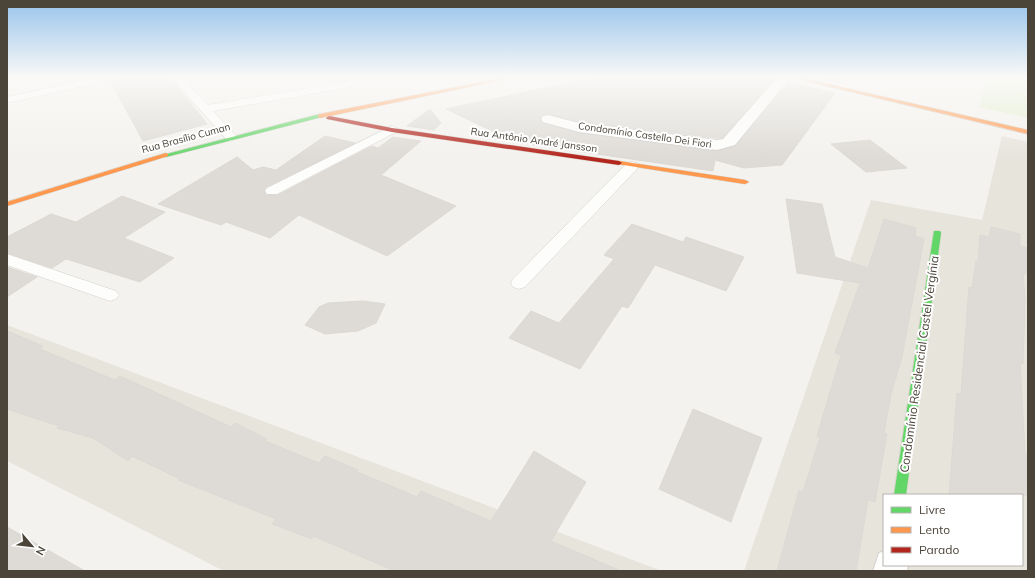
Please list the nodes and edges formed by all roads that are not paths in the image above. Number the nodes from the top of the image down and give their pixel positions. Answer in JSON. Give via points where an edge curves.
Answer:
{"nodes":[{"id":1,"x":200,"y":104,"type":"edge"},
{"id":2,"x":234,"y":104,"type":"edge"},
{"id":3,"x":375,"y":104,"type":"edge"},
{"id":4,"x":762,"y":104,"type":"edge"},
{"id":5,"x":908,"y":104,"type":"edge"},
{"id":6,"x":204,"y":109,"type":"junction"},
{"id":7,"x":320,"y":116,"type":"junction"},
{"id":8,"x":548,"y":118,"type":"dead end"},
{"id":9,"x":392,"y":130,"type":"junction"},
{"id":10,"x":1028,"y":132,"type":"edge"},
{"id":11,"x":230,"y":137,"type":"junction"},
{"id":12,"x":632,"y":166,"type":"junction"},
{"id":13,"x":745,"y":182,"type":"dead end"},
{"id":14,"x":272,"y":191,"type":"dead end"},
{"id":15,"x":7,"y":204,"type":"edge"},
{"id":16,"x":937,"y":233,"type":"dead end"},
{"id":17,"x":7,"y":259,"type":"edge"},
{"id":18,"x":519,"y":283,"type":"dead end"},
{"id":19,"x":110,"y":295,"type":"dead end"},
{"id":20,"x":900,"y":494,"type":"edge"}],
"edges":[{"from":1,"to":6,"type":"lane"},
{"from":2,"to":6,"type":"lane"},
{"from":3,"to":7,"type":"street","name":"Rua Brasílio Cuman"},
{"from":4,"to":8,"type":"street","name":"Condomínio Castello Dei Fiori","via":[[729,142],[716,145],[579,127]]},
{"from":5,"to":10,"type":"street"},
{"from":6,"to":11,"type":"lane"},
{"from":7,"to":9,"type":"street","name":"Rua Antônio André Jansson"},
{"from":7,"to":11,"type":"street","name":"Rua Brasílio Cuman"},
{"from":9,"to":12,"type":"street","name":"Rua Antônio André Jansson"},
{"from":9,"to":14,"type":"lane"},
{"from":11,"to":15,"type":"street","name":"Rua Brasílio Cuman","via":[[103,173]]},
{"from":12,"to":13,"type":"street","name":"Rua Antônio André Jansson"},
{"from":12,"to":18,"type":"lane"},
{"from":16,"to":20,"type":"street","name":"Condomínio Residencial Castel Vergínia"},
{"from":17,"to":19,"type":"lane"}]}
